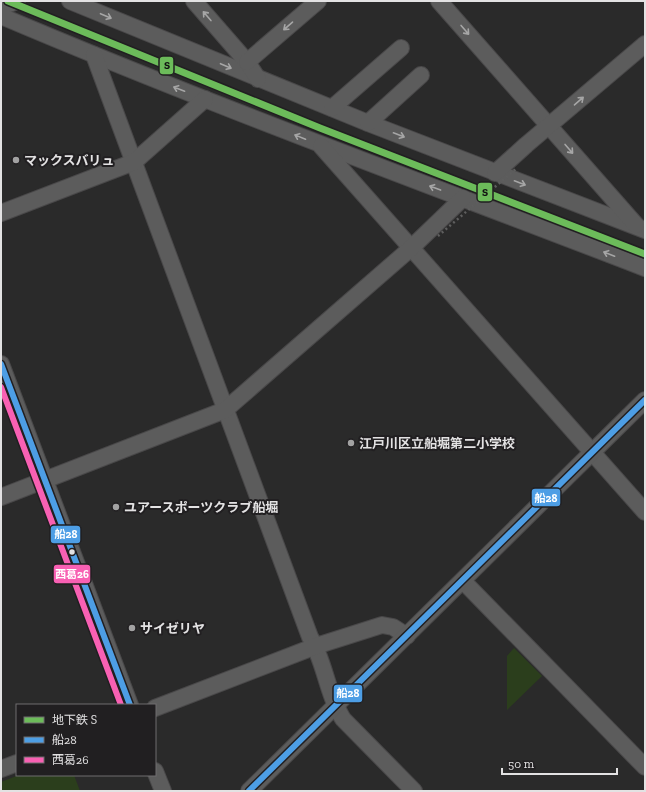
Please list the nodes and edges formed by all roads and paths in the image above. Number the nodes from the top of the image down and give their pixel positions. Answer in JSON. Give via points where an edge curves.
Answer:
{"nodes":[{"id":1,"x":17,"y":1,"type":"edge"},
{"id":2,"x":70,"y":1,"type":"edge"},
{"id":3,"x":194,"y":1,"type":"edge"},
{"id":4,"x":318,"y":1,"type":"edge"},
{"id":5,"x":439,"y":1,"type":"edge"},
{"id":6,"x":1,"y":7,"type":"edge"},
{"id":7,"x":1,"y":16,"type":"edge"},
{"id":8,"x":645,"y":44,"type":"edge"},
{"id":9,"x":401,"y":48,"type":"dead end"},
{"id":10,"x":94,"y":55,"type":"junction"},
{"id":11,"x":247,"y":62,"type":"junction"},
{"id":12,"x":421,"y":75,"type":"dead end"},
{"id":13,"x":258,"y":79,"type":"junction"},
{"id":14,"x":206,"y":99,"type":"junction"},
{"id":15,"x":332,"y":108,"type":"junction"},
{"id":16,"x":368,"y":124,"type":"junction"},
{"id":17,"x":549,"y":126,"type":"junction"},
{"id":18,"x":320,"y":145,"type":"junction"},
{"id":19,"x":134,"y":162,"type":"junction"},
{"id":20,"x":517,"y":168,"type":"dead end"},
{"id":21,"x":495,"y":173,"type":"junction"},
{"id":22,"x":463,"y":198,"type":"junction"},
{"id":23,"x":1,"y":213,"type":"edge"},
{"id":24,"x":642,"y":229,"type":"edge"},
{"id":25,"x":438,"y":236,"type":"dead end"},
{"id":26,"x":410,"y":248,"type":"junction"},
{"id":27,"x":645,"y":268,"type":"edge"},
{"id":28,"x":1,"y":364,"type":"edge"},
{"id":29,"x":645,"y":400,"type":"edge"},
{"id":30,"x":225,"y":410,"type":"junction"},
{"id":31,"x":592,"y":453,"type":"junction"},
{"id":32,"x":45,"y":481,"type":"junction"},
{"id":33,"x":1,"y":497,"type":"edge"},
{"id":34,"x":645,"y":512,"type":"edge"},
{"id":35,"x":463,"y":581,"type":"junction"},
{"id":36,"x":407,"y":636,"type":"junction"},
{"id":37,"x":316,"y":646,"type":"junction"},
{"id":38,"x":130,"y":704,"type":"edge"},
{"id":39,"x":334,"y":706,"type":"junction"},
{"id":40,"x":156,"y":708,"type":"edge"},
{"id":41,"x":16,"y":762,"type":"edge"},
{"id":42,"x":645,"y":767,"type":"edge"},
{"id":43,"x":1,"y":768,"type":"edge"},
{"id":44,"x":156,"y":774,"type":"edge"},
{"id":45,"x":163,"y":791,"type":"edge"},
{"id":46,"x":249,"y":791,"type":"edge"},
{"id":47,"x":414,"y":791,"type":"edge"}],
"edges":[{"from":1,"to":6,"type":"street"},
{"from":2,"to":13,"type":"street","one_way":true},
{"from":11,"to":3,"type":"street","one_way":true},
{"from":4,"to":11,"type":"street","one_way":true},
{"from":5,"to":17,"type":"street","one_way":true},
{"from":7,"to":10,"type":"street"},
{"from":17,"to":8,"type":"street","one_way":true},
{"from":9,"to":15,"type":"street"},
{"from":14,"to":10,"type":"street","one_way":true},
{"from":10,"to":19,"type":"street"},
{"from":11,"to":13,"type":"street"},
{"from":12,"to":16,"type":"street"},
{"from":13,"to":15,"type":"street"},
{"from":18,"to":14,"type":"street","one_way":true},
{"from":14,"to":19,"type":"street"},
{"from":15,"to":16,"type":"street"},
{"from":16,"to":21,"type":"street","one_way":true},
{"from":17,"to":21,"type":"street"},
{"from":17,"to":24,"type":"street","one_way":true},
{"from":22,"to":18,"type":"street","one_way":true},
{"from":18,"to":26,"type":"street"},
{"from":19,"to":23,"type":"street"},
{"from":19,"to":30,"type":"street"},
{"from":20,"to":25,"type":"path","bridge":true},
{"from":21,"to":24,"type":"street","one_way":true},
{"from":22,"to":26,"type":"street"},
{"from":27,"to":22,"type":"street","one_way":true},
{"from":26,"to":30,"type":"street"},
{"from":26,"to":31,"type":"street"},
{"from":28,"to":32,"type":"street"},
{"from":29,"to":31,"type":"street"},
{"from":30,"to":32,"type":"street"},
{"from":30,"to":37,"type":"street","via":[[310,636]]},
{"from":31,"to":34,"type":"street"},
{"from":31,"to":35,"type":"street"},
{"from":32,"to":33,"type":"street"},
{"from":32,"to":38,"type":"street"},
{"from":35,"to":36,"type":"street"},
{"from":35,"to":42,"type":"street"},
{"from":36,"to":37,"type":"street","via":[[393,626],[382,625]]},
{"from":36,"to":39,"type":"street"},
{"from":37,"to":39,"type":"street","via":[[331,687]]},
{"from":37,"to":40,"type":"street"},
{"from":39,"to":46,"type":"street"},
{"from":39,"to":47,"type":"street","via":[[343,719]]},
{"from":41,"to":43,"type":"street"},
{"from":44,"to":45,"type":"street"}]}
